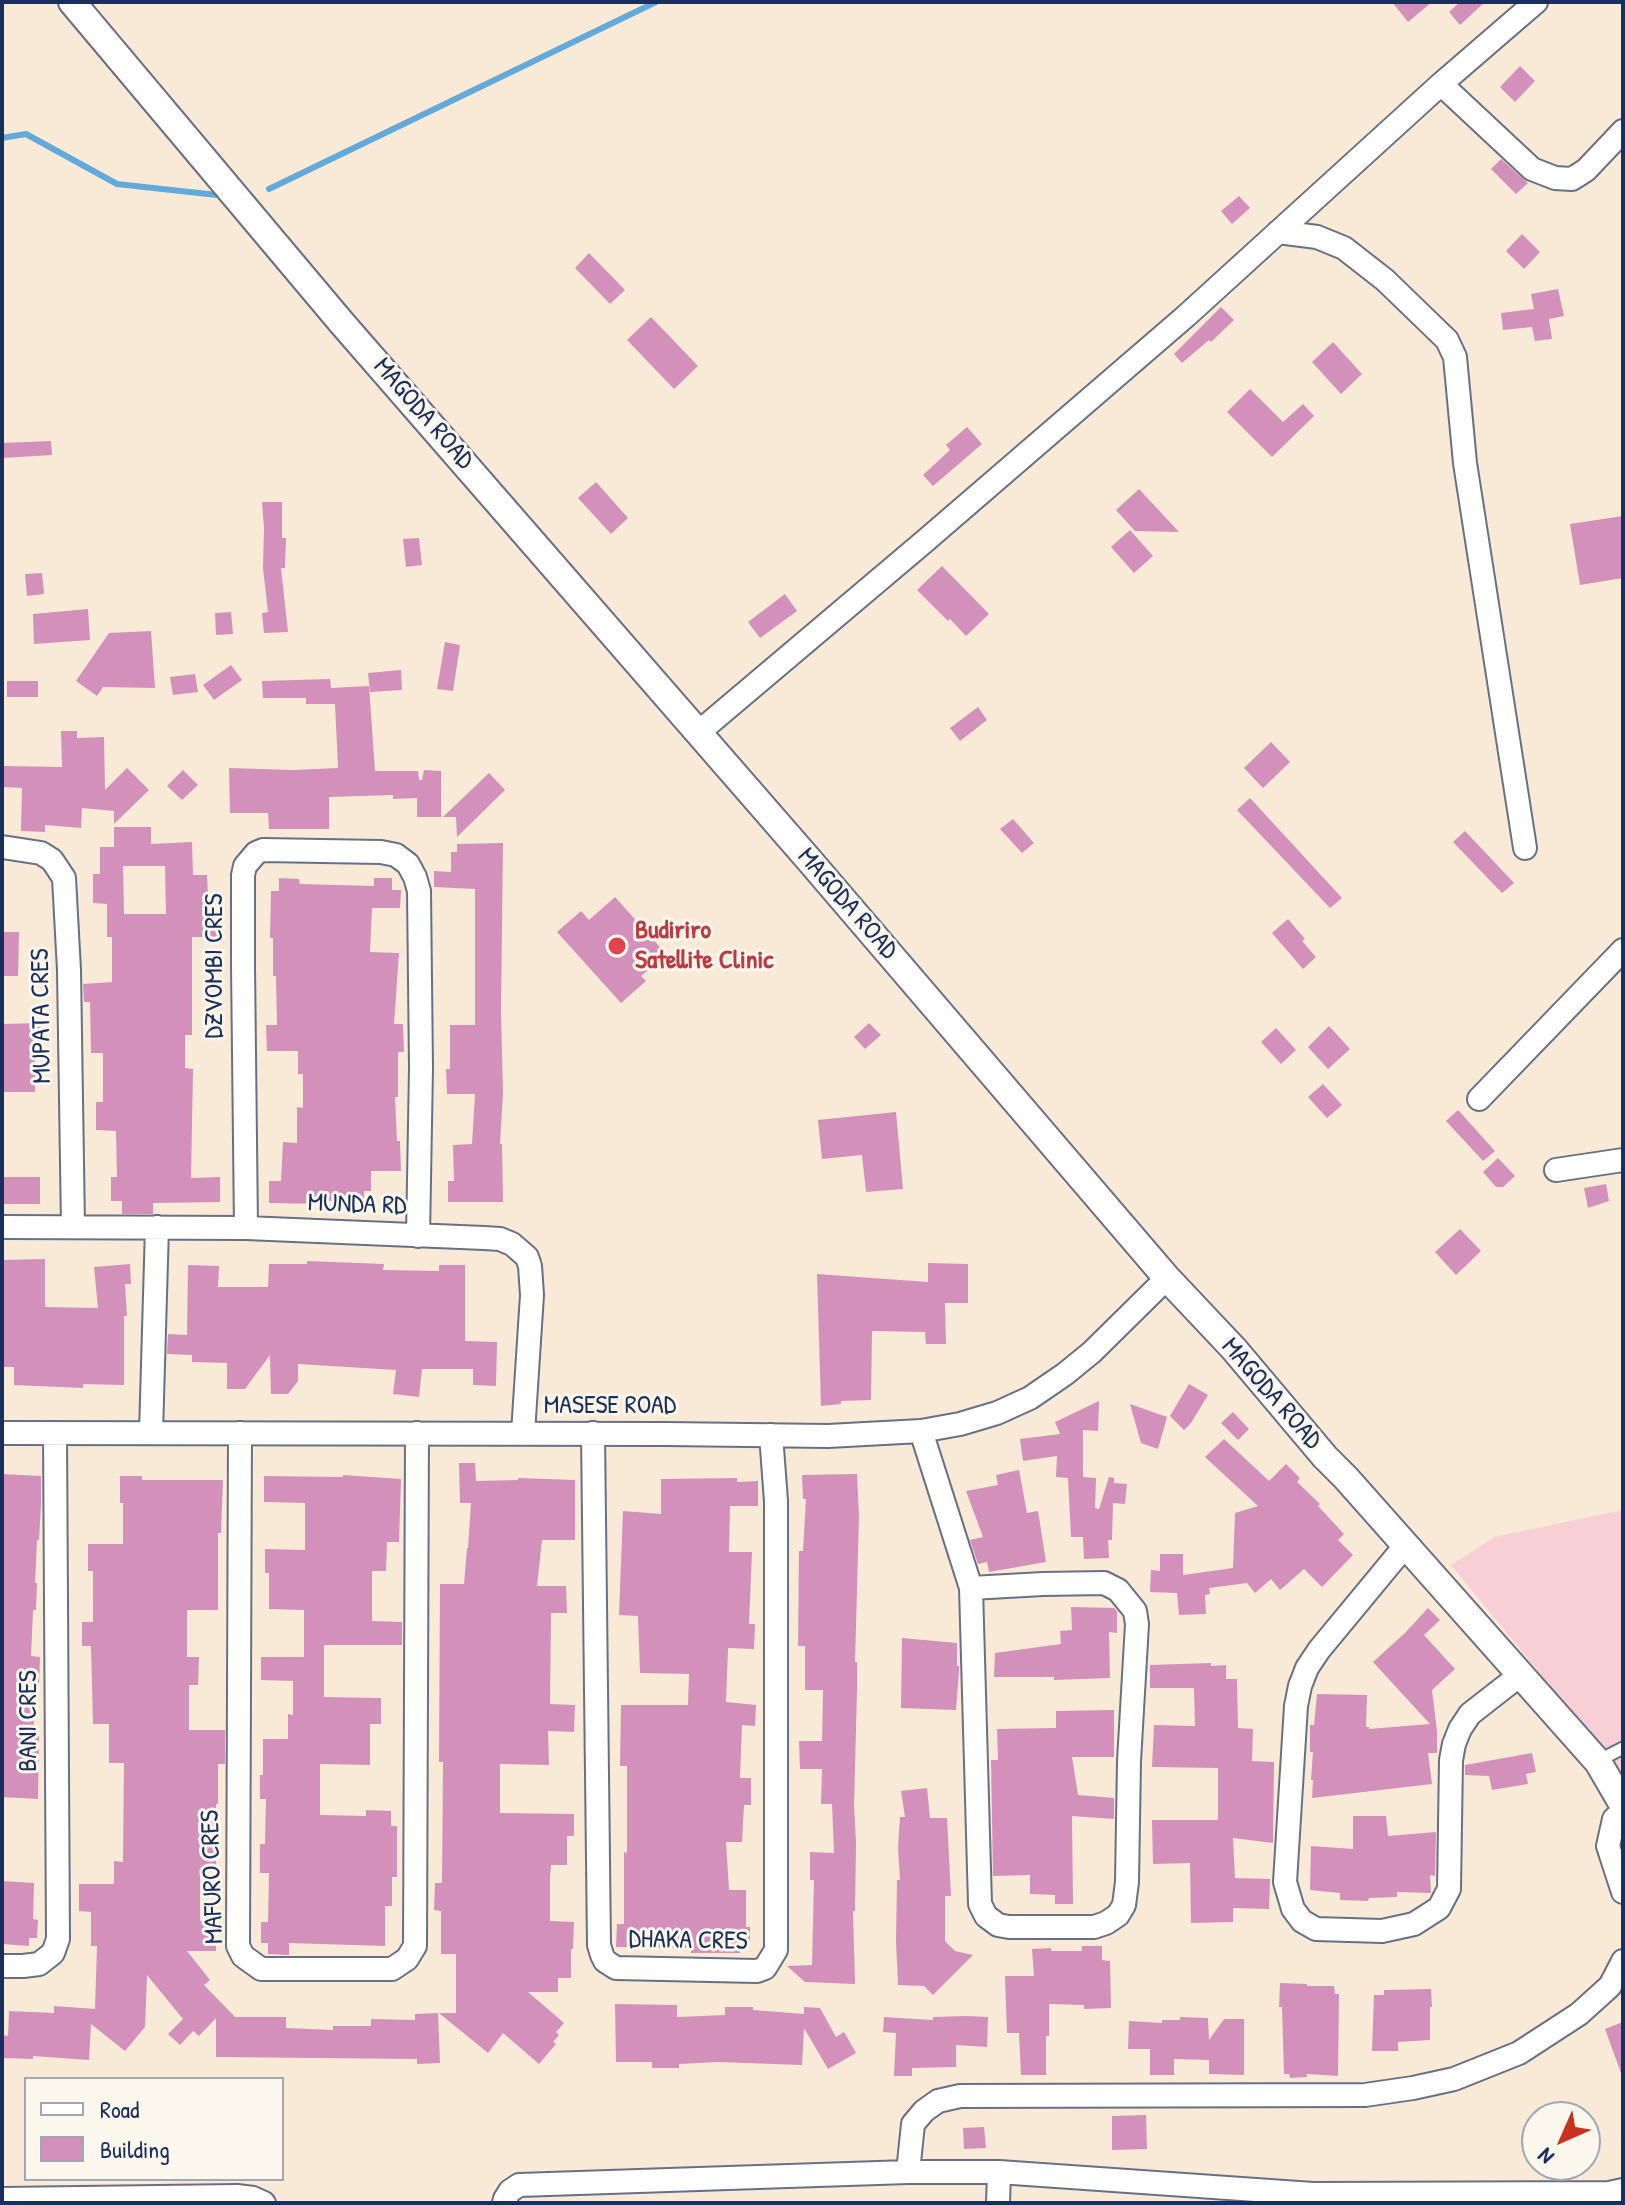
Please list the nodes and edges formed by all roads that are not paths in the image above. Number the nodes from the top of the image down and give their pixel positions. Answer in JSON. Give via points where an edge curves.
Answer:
{"nodes":[{"id":1,"x":72,"y":2,"type":"edge"},
{"id":2,"x":1536,"y":2,"type":"edge"},
{"id":3,"x":1441,"y":84,"type":"junction"},
{"id":4,"x":1623,"y":131,"type":"edge"},
{"id":5,"x":1278,"y":232,"type":"junction"},
{"id":6,"x":699,"y":732,"type":"junction"},
{"id":7,"x":2,"y":847,"type":"edge"},
{"id":8,"x":1525,"y":848,"type":"dead end"},
{"id":9,"x":1623,"y":950,"type":"edge"},
{"id":10,"x":1479,"y":1099,"type":"dead end"},
{"id":11,"x":1623,"y":1160,"type":"edge"},
{"id":12,"x":1556,"y":1170,"type":"dead end"},
{"id":13,"x":2,"y":1227,"type":"edge"},
{"id":14,"x":73,"y":1227,"type":"junction"},
{"id":15,"x":157,"y":1227,"type":"junction"},
{"id":16,"x":246,"y":1228,"type":"junction"},
{"id":17,"x":418,"y":1236,"type":"junction"},
{"id":18,"x":1167,"y":1278,"type":"junction"},
{"id":19,"x":921,"y":1431,"type":"junction"},
{"id":20,"x":2,"y":1433,"type":"edge"},
{"id":21,"x":55,"y":1433,"type":"junction"},
{"id":22,"x":151,"y":1433,"type":"junction"},
{"id":23,"x":240,"y":1433,"type":"junction"},
{"id":24,"x":417,"y":1433,"type":"junction"},
{"id":25,"x":523,"y":1433,"type":"junction"},
{"id":26,"x":593,"y":1433,"type":"junction"},
{"id":27,"x":771,"y":1435,"type":"junction"},
{"id":28,"x":1405,"y":1546,"type":"junction"},
{"id":29,"x":971,"y":1588,"type":"junction"},
{"id":30,"x":1520,"y":1675,"type":"junction"},
{"id":31,"x":1623,"y":1748,"type":"edge"},
{"id":32,"x":1598,"y":1762,"type":"junction"},
{"id":33,"x":1623,"y":1805,"type":"edge"},
{"id":34,"x":1623,"y":1812,"type":"edge"},
{"id":35,"x":1623,"y":1892,"type":"edge"},
{"id":36,"x":1623,"y":1961,"type":"edge"},
{"id":37,"x":2,"y":1966,"type":"edge"},
{"id":38,"x":908,"y":2172,"type":"junction"},
{"id":39,"x":999,"y":2172,"type":"junction"},
{"id":40,"x":1614,"y":2195,"type":"edge"},
{"id":41,"x":1313,"y":2198,"type":"edge"},
{"id":42,"x":2,"y":2199,"type":"edge"},
{"id":43,"x":264,"y":2203,"type":"edge"},
{"id":44,"x":504,"y":2203,"type":"edge"},
{"id":45,"x":998,"y":2203,"type":"edge"}],
"edges":[{"from":1,"to":6,"type":"street","name":"MAGODA ROAD","via":[[341,322]]},
{"from":2,"to":3,"type":"street"},
{"from":3,"to":4,"type":"street","via":[[1532,169],[1555,178],[1572,179],[1586,170]]},
{"from":3,"to":5,"type":"street"},
{"from":5,"to":6,"type":"street"},
{"from":5,"to":8,"type":"street","via":[[1317,237],[1344,248],[1447,340],[1455,357],[1465,463]]},
{"from":6,"to":18,"type":"street","name":"MAGODA ROAD"},
{"from":7,"to":14,"type":"street","name":"MUPATA CRES","via":[[41,853],[52,860],[66,888]]},
{"from":9,"to":10,"type":"street"},
{"from":11,"to":12,"type":"street"},
{"from":13,"to":14,"type":"street","name":"MUNDA RD"},
{"from":14,"to":15,"type":"street","name":"MUNDA RD"},
{"from":15,"to":16,"type":"street","name":"MUNDA RD"},
{"from":15,"to":22,"type":"street"},
{"from":16,"to":17,"type":"street","name":"MUNDA RD"},
{"from":16,"to":17,"type":"street","name":"DZVOMBI CRES","via":[[245,866],[263,850],[381,852],[408,864],[419,891]]},
{"from":17,"to":25,"type":"street","name":"MUNDA RD","via":[[500,1239],[527,1257],[532,1295]]},
{"from":18,"to":19,"type":"street","name":"MASESE ROAD","via":[[1092,1352],[1030,1398],[997,1413]]},
{"from":18,"to":28,"type":"street","name":"MAGODA ROAD"},
{"from":19,"to":27,"type":"street","name":"MASESE ROAD"},
{"from":19,"to":29,"type":"street"},
{"from":20,"to":21,"type":"street","name":"MASESE ROAD"},
{"from":21,"to":22,"type":"street","name":"MASESE ROAD"},
{"from":21,"to":37,"type":"street","name":"BANI CRES","via":[[58,1939],[53,1953],[39,1964]]},
{"from":22,"to":23,"type":"street","name":"MASESE ROAD"},
{"from":23,"to":24,"type":"street","name":"MASESE ROAD"},
{"from":23,"to":24,"type":"street","name":"MAFURO CRES","via":[[238,1946],[261,1969],[392,1969],[415,1946]]},
{"from":24,"to":25,"type":"street","name":"MASESE ROAD"},
{"from":25,"to":26,"type":"street","name":"MASESE ROAD"},
{"from":26,"to":27,"type":"street","name":"MASESE ROAD"},
{"from":26,"to":27,"type":"street","name":"DHAKA CRES","via":[[602,1955],[616,1968],[757,1971],[776,1950],[776,1501]]},
{"from":28,"to":30,"type":"street","name":"MAGODA ROAD"},
{"from":28,"to":30,"type":"street","via":[[1319,1650],[1300,1686],[1285,1882],[1302,1921],[1316,1929],[1382,1931],[1414,1924],[1439,1908],[1449,1889],[1454,1744],[1470,1714]]},
{"from":29,"to":29,"type":"street","via":[[980,1904],[986,1916],[1009,1927],[1106,1923],[1124,1905],[1127,1882],[1135,1611],[1118,1590],[1104,1583]]},
{"from":30,"to":32,"type":"street","name":"MAGODA ROAD"},
{"from":31,"to":32,"type":"lane"},
{"from":32,"to":33,"type":"street","name":"MAGODA ROAD"},
{"from":34,"to":35,"type":"street","via":[[1614,1819],[1608,1846]]},
{"from":36,"to":38,"type":"street","via":[[1610,1986],[1579,2014],[1519,2053],[1454,2079],[1365,2095],[960,2096],[938,2101],[913,2124]]},
{"from":38,"to":39,"type":"street"},
{"from":38,"to":44,"type":"street","via":[[519,2185]]},
{"from":39,"to":41,"type":"street"},
{"from":39,"to":45,"type":"street"},
{"from":40,"to":41,"type":"street"},
{"from":42,"to":43,"type":"street","via":[[237,2196]]}]}
